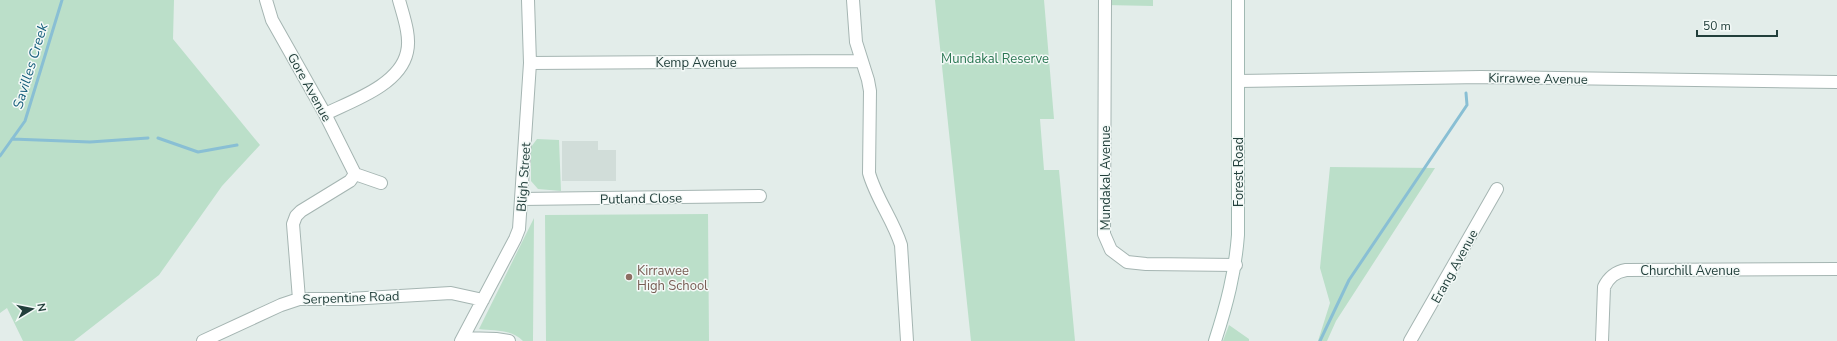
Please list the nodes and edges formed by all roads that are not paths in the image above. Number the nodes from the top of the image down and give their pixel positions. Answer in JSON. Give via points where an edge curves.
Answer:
{"nodes":[{"id":1,"x":266,"y":0,"type":"edge"},
{"id":2,"x":398,"y":0,"type":"edge"},
{"id":3,"x":528,"y":0,"type":"edge"},
{"id":4,"x":853,"y":0,"type":"edge"},
{"id":5,"x":1105,"y":0,"type":"edge"},
{"id":6,"x":1238,"y":0,"type":"edge"},
{"id":7,"x":861,"y":61,"type":"junction"},
{"id":8,"x":530,"y":63,"type":"junction"},
{"id":9,"x":1238,"y":81,"type":"junction"},
{"id":10,"x":1837,"y":82,"type":"edge"},
{"id":11,"x":325,"y":114,"type":"junction"},
{"id":12,"x":355,"y":174,"type":"junction"},
{"id":13,"x":381,"y":183,"type":"dead end"},
{"id":14,"x":1496,"y":190,"type":"dead end"},
{"id":15,"x":760,"y":196,"type":"dead end"},
{"id":16,"x":521,"y":199,"type":"junction"},
{"id":17,"x":1236,"y":266,"type":"junction"},
{"id":18,"x":1837,"y":269,"type":"edge"},
{"id":19,"x":298,"y":299,"type":"junction"},
{"id":20,"x":483,"y":300,"type":"junction"},
{"id":21,"x":462,"y":340,"type":"edge"},
{"id":22,"x":203,"y":341,"type":"edge"},
{"id":23,"x":509,"y":341,"type":"edge"},
{"id":24,"x":906,"y":341,"type":"edge"},
{"id":25,"x":1215,"y":341,"type":"edge"},
{"id":26,"x":1410,"y":341,"type":"edge"},
{"id":27,"x":1602,"y":341,"type":"edge"}],
"edges":[{"from":1,"to":11,"type":"street","name":"Gore Avenue","via":[[272,20]]},
{"from":2,"to":11,"type":"street","via":[[407,39],[407,52],[395,73],[378,88]]},
{"from":3,"to":8,"type":"street","name":"Bligh Street"},
{"from":4,"to":7,"type":"street","via":[[856,42]]},
{"from":5,"to":17,"type":"street","name":"Mundakal Avenue","via":[[1104,234],[1111,250],[1127,262]]},
{"from":6,"to":9,"type":"street","name":"Forest Road"},
{"from":7,"to":8,"type":"street","name":"Kemp Avenue"},
{"from":7,"to":24,"type":"street","via":[[870,91],[869,173],[901,245]]},
{"from":8,"to":16,"type":"street","name":"Bligh Street"},
{"from":9,"to":10,"type":"street","name":"Kirrawee Avenue","via":[[1481,77]]},
{"from":9,"to":17,"type":"street","name":"Forest Road"},
{"from":11,"to":12,"type":"street","name":"Gore Avenue"},
{"from":12,"to":13,"type":"street"},
{"from":12,"to":19,"type":"street","via":[[345,184],[301,210],[296,216],[293,224]]},
{"from":14,"to":26,"type":"street","name":"Erang Avenue"},
{"from":15,"to":16,"type":"street","name":"Putland Close"},
{"from":16,"to":20,"type":"street","name":"Bligh Street","via":[[519,229]]},
{"from":17,"to":25,"type":"street","name":"Forest Road","via":[[1230,295]]},
{"from":18,"to":27,"type":"street","name":"Churchill Avenue","via":[[1617,272],[1604,287]]},
{"from":19,"to":20,"type":"street","name":"Serpentine Road","via":[[451,293]]},
{"from":19,"to":22,"type":"street","name":"Serpentine Road"},
{"from":20,"to":21,"type":"street","name":"Bligh Street"},
{"from":21,"to":23,"type":"street"}]}
